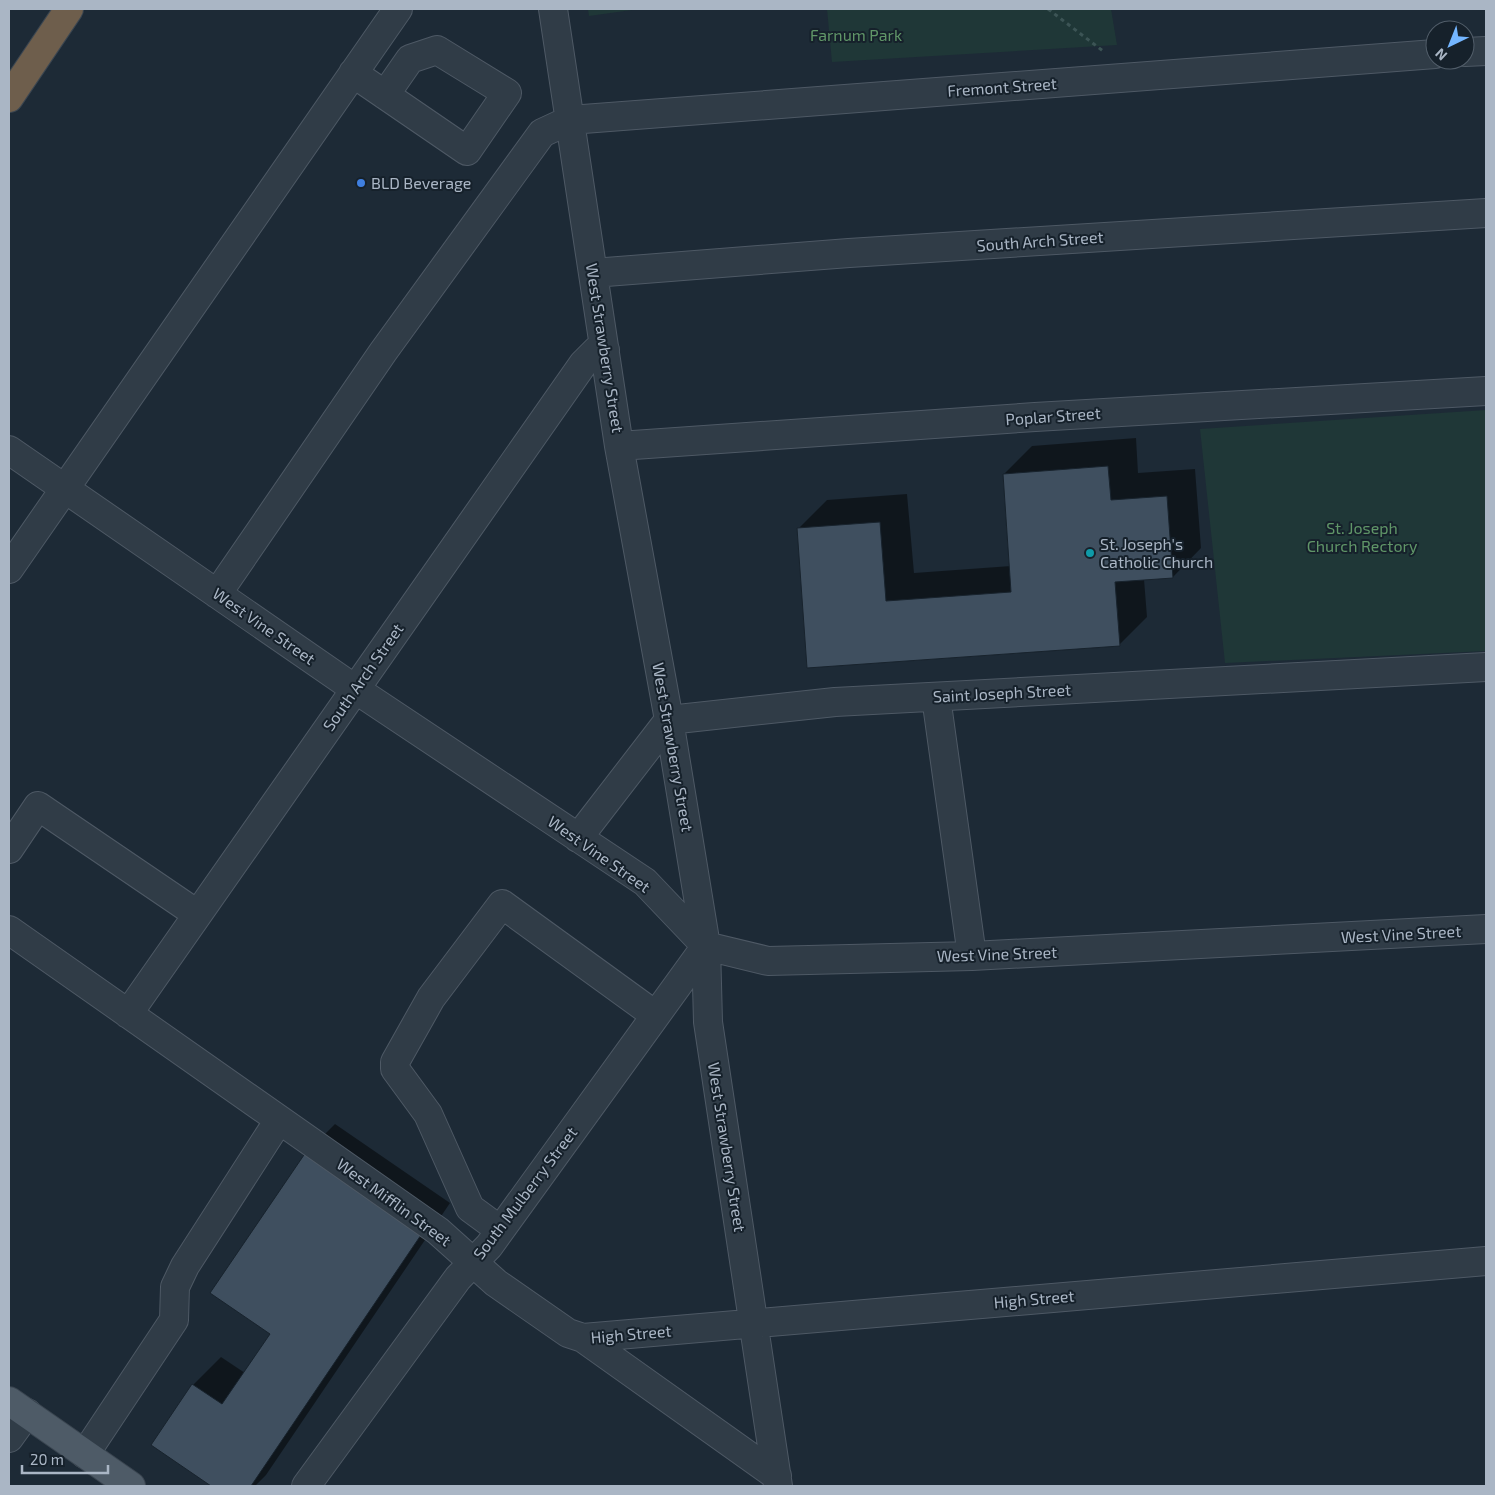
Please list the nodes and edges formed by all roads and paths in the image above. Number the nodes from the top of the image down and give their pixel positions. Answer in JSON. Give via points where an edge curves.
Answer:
{"nodes":[{"id":1,"x":68,"y":9,"type":"edge"},
{"id":2,"x":398,"y":9,"type":"edge"},
{"id":3,"x":553,"y":9,"type":"edge"},
{"id":4,"x":1048,"y":9,"type":"edge"},
{"id":5,"x":1107,"y":54,"type":"dead end"},
{"id":6,"x":1425,"y":55,"type":"edge"},
{"id":7,"x":354,"y":73,"type":"junction"},
{"id":8,"x":385,"y":95,"type":"dead end"},
{"id":9,"x":9,"y":98,"type":"edge"},
{"id":10,"x":570,"y":120,"type":"junction"},
{"id":11,"x":1486,"y":213,"type":"edge"},
{"id":12,"x":593,"y":273,"type":"junction"},
{"id":13,"x":605,"y":350,"type":"junction"},
{"id":14,"x":1486,"y":391,"type":"edge"},
{"id":15,"x":619,"y":446,"type":"junction"},
{"id":16,"x":9,"y":450,"type":"edge"},
{"id":17,"x":65,"y":489,"type":"junction"},
{"id":18,"x":9,"y":569,"type":"edge"},
{"id":19,"x":217,"y":594,"type":"junction"},
{"id":20,"x":1486,"y":667,"type":"edge"},
{"id":21,"x":355,"y":689,"type":"junction"},
{"id":22,"x":936,"y":697,"type":"junction"},
{"id":23,"x":669,"y":720,"type":"junction"},
{"id":24,"x":578,"y":838,"type":"junction"},
{"id":25,"x":9,"y":848,"type":"edge"},
{"id":26,"x":197,"y":914,"type":"junction"},
{"id":27,"x":1486,"y":929,"type":"edge"},
{"id":28,"x":9,"y":930,"type":"edge"},
{"id":29,"x":706,"y":946,"type":"junction"},
{"id":30,"x":972,"y":956,"type":"junction"},
{"id":31,"x":128,"y":1014,"type":"junction"},
{"id":32,"x":655,"y":1016,"type":"junction"},
{"id":33,"x":279,"y":1120,"type":"junction"},
{"id":34,"x":500,"y":1230,"type":"junction"},
{"id":35,"x":1486,"y":1261,"type":"edge"},
{"id":36,"x":473,"y":1262,"type":"junction"},
{"id":37,"x":754,"y":1322,"type":"junction"},
{"id":38,"x":583,"y":1338,"type":"junction"},
{"id":39,"x":18,"y":1407,"type":"edge"},
{"id":40,"x":9,"y":1438,"type":"edge"},
{"id":41,"x":85,"y":1454,"type":"junction"},
{"id":42,"x":778,"y":1481,"type":"edge"},
{"id":43,"x":125,"y":1485,"type":"edge"},
{"id":44,"x":306,"y":1486,"type":"edge"}],
"edges":[{"from":1,"to":9,"type":"highway"},
{"from":2,"to":7,"type":"street"},
{"from":3,"to":10,"type":"street","name":"West Strawberry Street"},
{"from":4,"to":5,"type":"path"},
{"from":6,"to":10,"type":"street","name":"Fremont Street"},
{"from":7,"to":8,"type":"street"},
{"from":7,"to":17,"type":"street"},
{"from":10,"to":12,"type":"street","name":"West Strawberry Street"},
{"from":10,"to":19,"type":"street","via":[[542,133],[383,352]]},
{"from":11,"to":12,"type":"street","name":"South Arch Street","via":[[849,253]]},
{"from":12,"to":13,"type":"street","name":"West Strawberry Street"},
{"from":13,"to":15,"type":"street","name":"West Strawberry Street"},
{"from":13,"to":21,"type":"street","name":"South Arch Street","via":[[597,350],[583,364]]},
{"from":14,"to":15,"type":"street","name":"Poplar Street"},
{"from":15,"to":23,"type":"street","name":"West Strawberry Street"},
{"from":16,"to":17,"type":"street","name":"West Vine Street"},
{"from":17,"to":18,"type":"street"},
{"from":17,"to":19,"type":"street","name":"West Vine Street"},
{"from":19,"to":21,"type":"street","name":"West Vine Street"},
{"from":20,"to":22,"type":"street","name":"Saint Joseph Street"},
{"from":21,"to":24,"type":"street","name":"West Vine Street"},
{"from":21,"to":26,"type":"street","name":"South Arch Street"},
{"from":22,"to":23,"type":"street","name":"Saint Joseph Street","via":[[834,702]]},
{"from":22,"to":30,"type":"street"},
{"from":23,"to":24,"type":"street"},
{"from":23,"to":29,"type":"street","name":"West Strawberry Street"},
{"from":24,"to":29,"type":"street","name":"West Vine Street","via":[[645,882]]},
{"from":25,"to":26,"type":"street","via":[[38,806]]},
{"from":26,"to":31,"type":"street","name":"South Arch Street"},
{"from":27,"to":30,"type":"street","name":"West Vine Street"},
{"from":28,"to":31,"type":"street","name":"West Mifflin Street"},
{"from":29,"to":30,"type":"street","name":"West Vine Street","via":[[768,961]]},
{"from":29,"to":32,"type":"street","name":"South Mulberry Street"},
{"from":29,"to":37,"type":"street","name":"West Strawberry Street","via":[[708,1022]]},
{"from":31,"to":33,"type":"street","name":"West Mifflin Street"},
{"from":32,"to":34,"type":"street","name":"South Mulberry Street"},
{"from":32,"to":34,"type":"street","via":[[502,904],[432,998],[396,1062],[395,1070],[428,1114],[470,1208]]},
{"from":33,"to":36,"type":"street","name":"West Mifflin Street","via":[[438,1231]]},
{"from":33,"to":41,"type":"street","via":[[185,1266],[175,1287],[174,1320]]},
{"from":34,"to":36,"type":"street","name":"South Mulberry Street"},
{"from":35,"to":37,"type":"street","name":"High Street"},
{"from":36,"to":38,"type":"street","name":"West Mifflin Street","via":[[496,1283],[568,1333]]},
{"from":36,"to":44,"type":"street","name":"South Mulberry Street"},
{"from":37,"to":38,"type":"street","name":"High Street"},
{"from":37,"to":42,"type":"street","name":"West Strawberry Street"},
{"from":38,"to":42,"type":"street","name":"West Mifflin Street"},
{"from":39,"to":40,"type":"street"},
{"from":39,"to":41,"type":"main road"},
{"from":41,"to":43,"type":"main road"}]}
